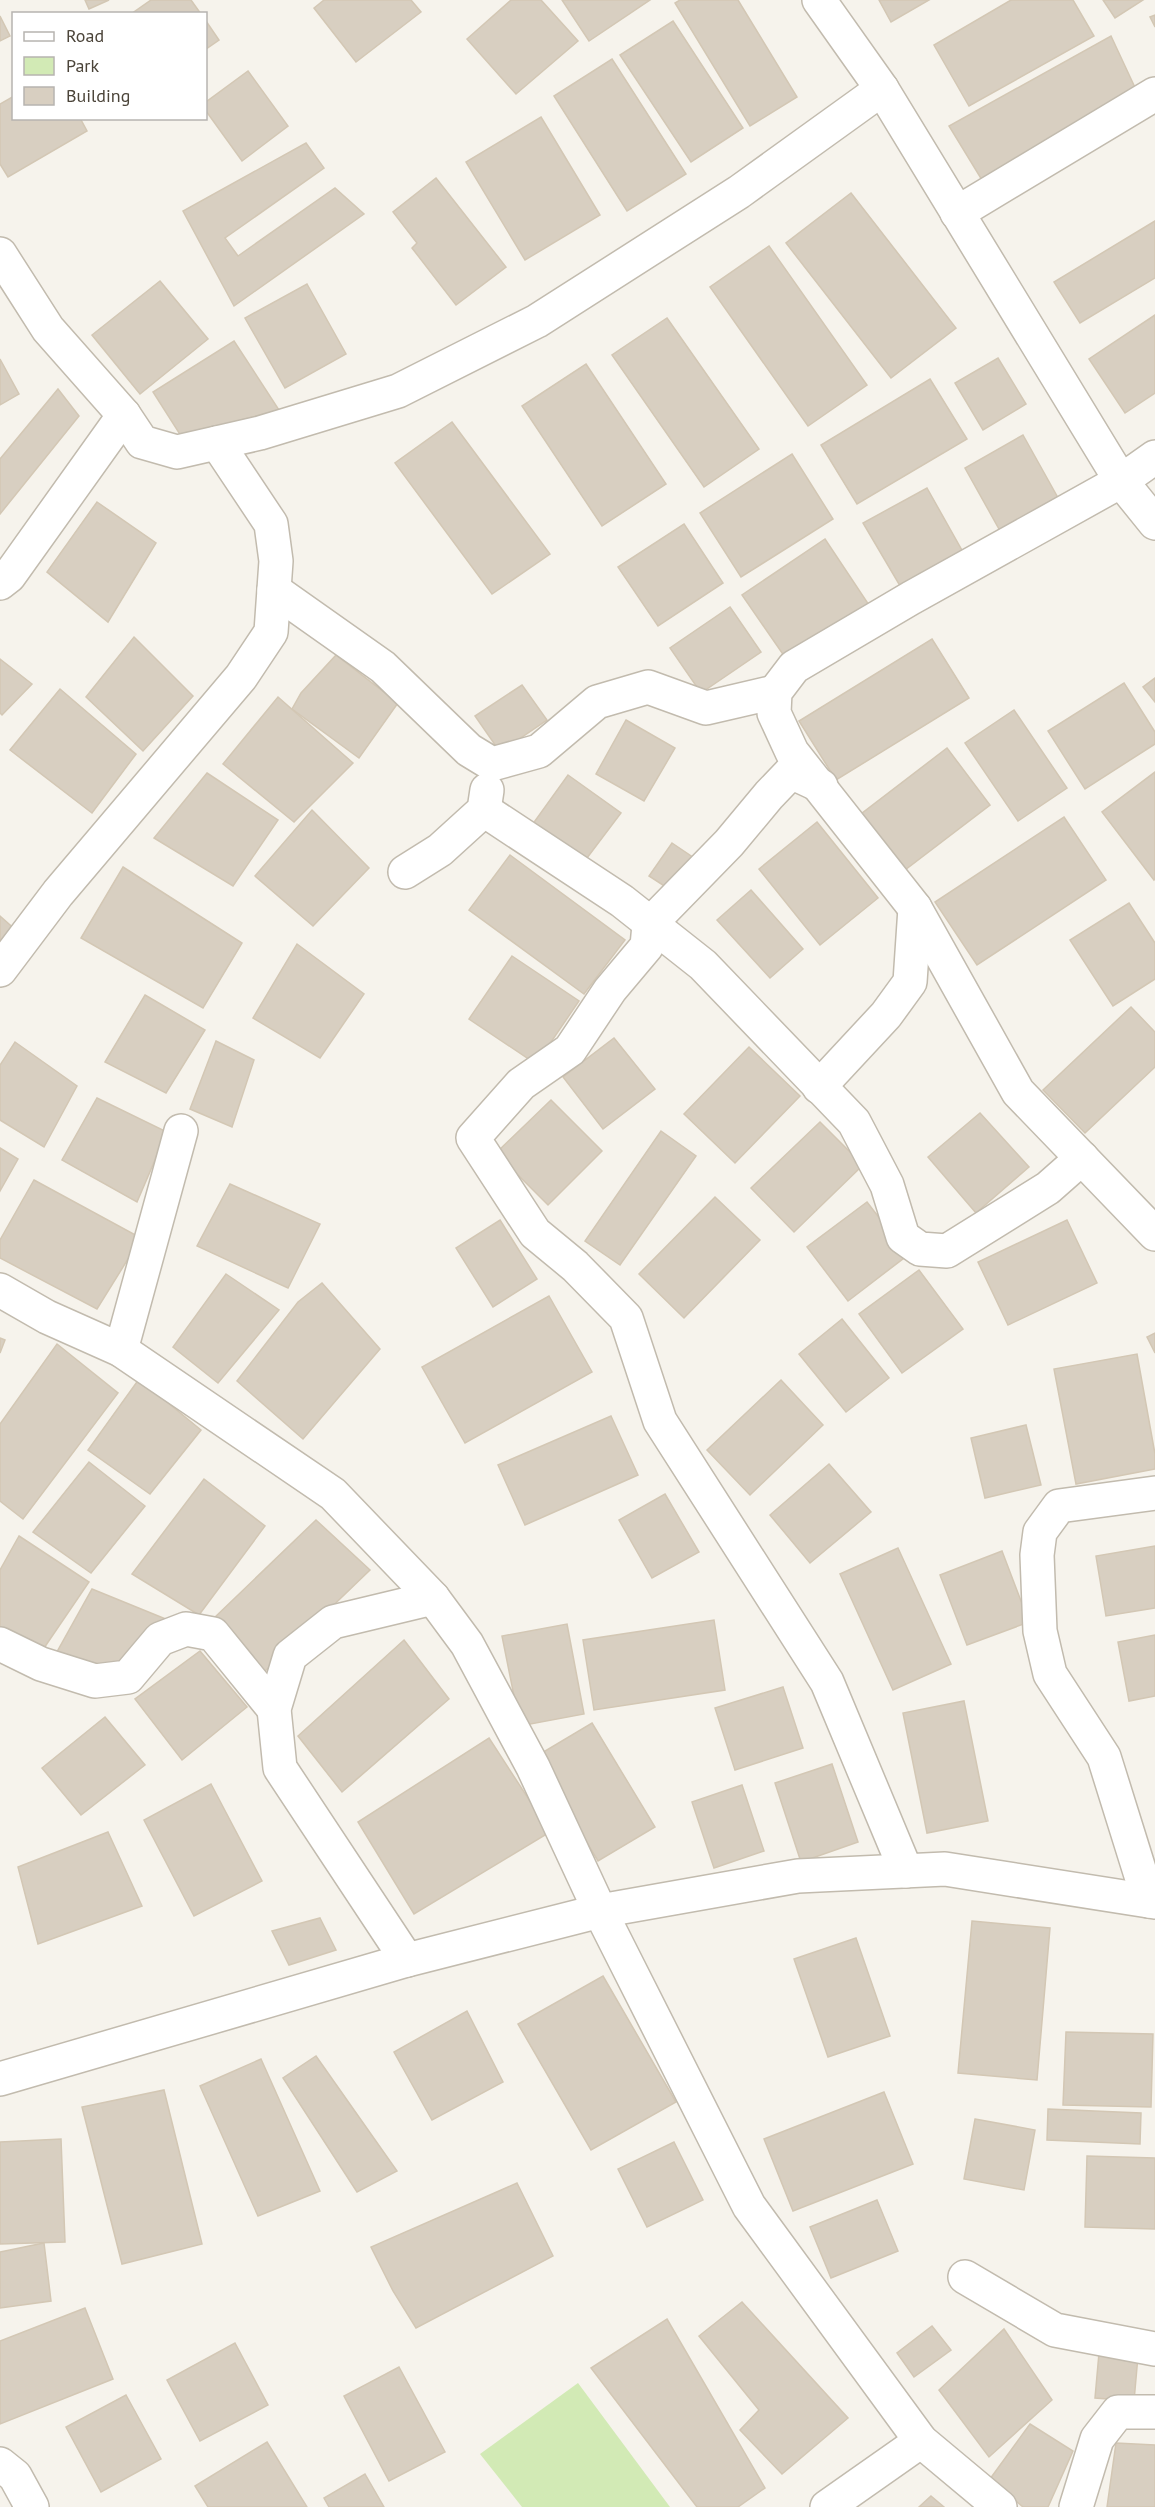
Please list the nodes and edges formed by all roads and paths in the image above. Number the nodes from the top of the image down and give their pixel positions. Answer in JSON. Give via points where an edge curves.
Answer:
{"nodes":[{"id":1,"x":819,"y":0,"type":"edge"},
{"id":2,"x":882,"y":89,"type":"junction"},
{"id":3,"x":1155,"y":94,"type":"edge"},
{"id":4,"x":957,"y":213,"type":"junction"},
{"id":5,"x":0,"y":254,"type":"edge"},
{"id":6,"x":124,"y":415,"type":"junction"},
{"id":7,"x":217,"y":443,"type":"junction"},
{"id":8,"x":1155,"y":457,"type":"edge"},
{"id":9,"x":1121,"y":481,"type":"junction"},
{"id":10,"x":1155,"y":524,"type":"edge"},
{"id":11,"x":0,"y":583,"type":"edge"},
{"id":12,"x":274,"y":590,"type":"junction"},
{"id":13,"x":775,"y":692,"type":"junction"},
{"id":14,"x":492,"y":764,"type":"junction"},
{"id":15,"x":821,"y":786,"type":"junction"},
{"id":16,"x":484,"y":810,"type":"junction"},
{"id":17,"x":405,"y":872,"type":"dead end"},
{"id":18,"x":915,"y":908,"type":"junction"},
{"id":19,"x":649,"y":925,"type":"junction"},
{"id":20,"x":0,"y":970,"type":"edge"},
{"id":21,"x":819,"y":1087,"type":"junction"},
{"id":22,"x":181,"y":1131,"type":"dead end"},
{"id":23,"x":1082,"y":1158,"type":"junction"},
{"id":24,"x":1155,"y":1234,"type":"edge"},
{"id":25,"x":0,"y":1290,"type":"edge"},
{"id":26,"x":121,"y":1350,"type":"junction"},
{"id":27,"x":1155,"y":1493,"type":"edge"},
{"id":28,"x":433,"y":1598,"type":"junction"},
{"id":29,"x":0,"y":1644,"type":"edge"},
{"id":30,"x":274,"y":1709,"type":"junction"},
{"id":31,"x":906,"y":1871,"type":"junction"},
{"id":32,"x":1152,"y":1901,"type":"edge"},
{"id":33,"x":600,"y":1911,"type":"junction"},
{"id":34,"x":407,"y":1960,"type":"junction"},
{"id":35,"x":0,"y":2079,"type":"edge"},
{"id":36,"x":965,"y":2277,"type":"dead end"},
{"id":37,"x":1155,"y":2349,"type":"edge"},
{"id":38,"x":1155,"y":2412,"type":"edge"},
{"id":39,"x":921,"y":2440,"type":"junction"},
{"id":40,"x":0,"y":2464,"type":"edge"},
{"id":41,"x":32,"y":2507,"type":"edge"},
{"id":42,"x":827,"y":2507,"type":"edge"},
{"id":43,"x":1000,"y":2507,"type":"edge"},
{"id":44,"x":1076,"y":2507,"type":"edge"}],
"edges":[{"from":1,"to":2,"type":"street"},
{"from":2,"to":4,"type":"street"},
{"from":2,"to":7,"type":"street","via":[[739,192],[537,321],[398,391]]},
{"from":3,"to":4,"type":"street"},
{"from":4,"to":9,"type":"street"},
{"from":5,"to":6,"type":"street","via":[[48,329]]},
{"from":6,"to":7,"type":"street","via":[[142,442],[177,452]]},
{"from":6,"to":11,"type":"street","via":[[9,576]]},
{"from":7,"to":12,"type":"street","via":[[271,524],[276,561]]},
{"from":8,"to":9,"type":"street"},
{"from":9,"to":10,"type":"street"},
{"from":9,"to":13,"type":"street","via":[[794,668]]},
{"from":12,"to":14,"type":"street","via":[[383,667],[469,750]]},
{"from":12,"to":20,"type":"street","via":[[271,632],[241,677],[58,893]]},
{"from":13,"to":14,"type":"street","via":[[706,708],[648,687],[597,702],[539,751]]},
{"from":13,"to":15,"type":"street","via":[[774,713],[792,752]]},
{"from":14,"to":16,"type":"street"},
{"from":15,"to":18,"type":"street"},
{"from":15,"to":19,"type":"street","via":[[791,772]]},
{"from":16,"to":17,"type":"street","via":[[440,850]]},
{"from":16,"to":19,"type":"street","via":[[622,901]]},
{"from":18,"to":21,"type":"street","via":[[910,982],[886,1015]]},
{"from":18,"to":23,"type":"street","via":[[1018,1092]]},
{"from":19,"to":21,"type":"street","via":[[702,965]]},
{"from":19,"to":31,"type":"street","via":[[647,946],[610,990],[570,1050],[521,1084],[473,1138],[535,1233],[575,1266],[626,1318],[660,1421],[827,1682]]},
{"from":21,"to":23,"type":"street","via":[[854,1122],[887,1185],[903,1237],[920,1249],[947,1251],[1048,1188]]},
{"from":22,"to":26,"type":"street"},
{"from":23,"to":24,"type":"street"},
{"from":25,"to":26,"type":"street","via":[[47,1317]]},
{"from":26,"to":28,"type":"street","via":[[333,1494]]},
{"from":27,"to":32,"type":"street","via":[[1059,1506],[1040,1532],[1037,1555],[1040,1631],[1050,1674],[1104,1757]]},
{"from":28,"to":30,"type":"street","via":[[333,1622],[290,1656]]},
{"from":28,"to":33,"type":"street","via":[[467,1644],[533,1767]]},
{"from":29,"to":30,"type":"street","via":[[41,1664],[95,1681],[128,1677],[160,1639],[186,1629],[213,1634]]},
{"from":30,"to":34,"type":"street","via":[[280,1768]]},
{"from":31,"to":32,"type":"street","via":[[945,1869]]},
{"from":31,"to":33,"type":"street","via":[[798,1876]]},
{"from":33,"to":34,"type":"street"},
{"from":33,"to":39,"type":"street","via":[[750,2206]]},
{"from":34,"to":35,"type":"street"},
{"from":36,"to":37,"type":"street","via":[[1055,2330]]},
{"from":38,"to":44,"type":"street","via":[[1118,2412],[1097,2439]]},
{"from":39,"to":42,"type":"street"},
{"from":39,"to":43,"type":"street"},
{"from":40,"to":41,"type":"street","via":[[15,2476]]}]}
